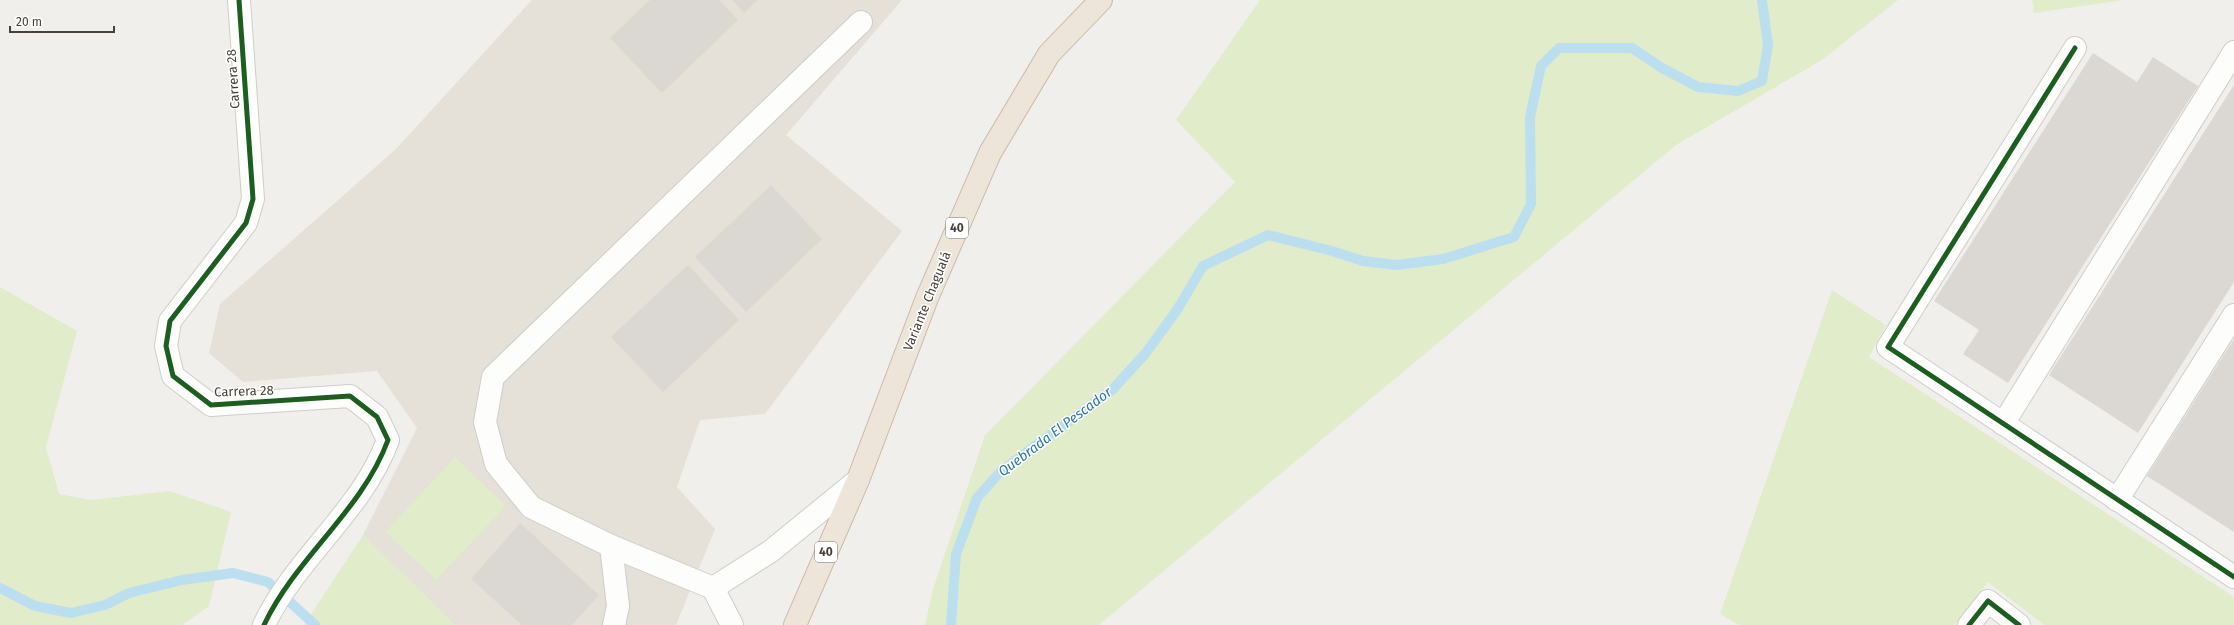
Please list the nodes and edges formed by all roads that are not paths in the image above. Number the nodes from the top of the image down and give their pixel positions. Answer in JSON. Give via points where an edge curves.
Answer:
{"nodes":[{"id":1,"x":239,"y":0,"type":"edge"},
{"id":2,"x":1101,"y":0,"type":"edge"},
{"id":3,"x":861,"y":22,"type":"dead end"},
{"id":4,"x":2075,"y":48,"type":"dead end"},
{"id":5,"x":2234,"y":52,"type":"edge"},
{"id":6,"x":2234,"y":315,"type":"edge"},
{"id":7,"x":2003,"y":424,"type":"junction"},
{"id":8,"x":858,"y":480,"type":"junction"},
{"id":9,"x":2117,"y":500,"type":"junction"},
{"id":10,"x":611,"y":546,"type":"junction"},
{"id":11,"x":2233,"y":574,"type":"edge"},
{"id":12,"x":713,"y":588,"type":"junction"},
{"id":13,"x":268,"y":616,"type":"edge"},
{"id":14,"x":614,"y":625,"type":"edge"},
{"id":15,"x":732,"y":625,"type":"edge"},
{"id":16,"x":795,"y":625,"type":"edge"},
{"id":17,"x":1969,"y":625,"type":"edge"},
{"id":18,"x":2019,"y":625,"type":"edge"}],
"edges":[{"from":1,"to":13,"type":"street","name":"Carrera 28","via":[[253,199],[246,223],[170,321],[166,346],[173,376],[211,405],[350,396],[377,417],[388,440],[380,462],[356,498],[292,578]]},
{"from":2,"to":8,"type":"highway","name":"Variante Chagualá","number":"40","via":[[1049,54],[990,153],[927,298]]},
{"from":3,"to":10,"type":"street","via":[[494,377],[485,422],[496,464],[531,507]]},
{"from":4,"to":7,"type":"street","via":[[1888,347]]},
{"from":5,"to":7,"type":"street"},
{"from":6,"to":9,"type":"street"},
{"from":7,"to":9,"type":"street"},
{"from":8,"to":12,"type":"street","via":[[771,551]]},
{"from":8,"to":16,"type":"highway","name":"Variante Chagualá","number":"40"},
{"from":9,"to":11,"type":"street"},
{"from":10,"to":12,"type":"street"},
{"from":10,"to":14,"type":"street","via":[[618,606]]},
{"from":12,"to":15,"type":"street"},
{"from":17,"to":18,"type":"street","via":[[1988,601]]}]}
